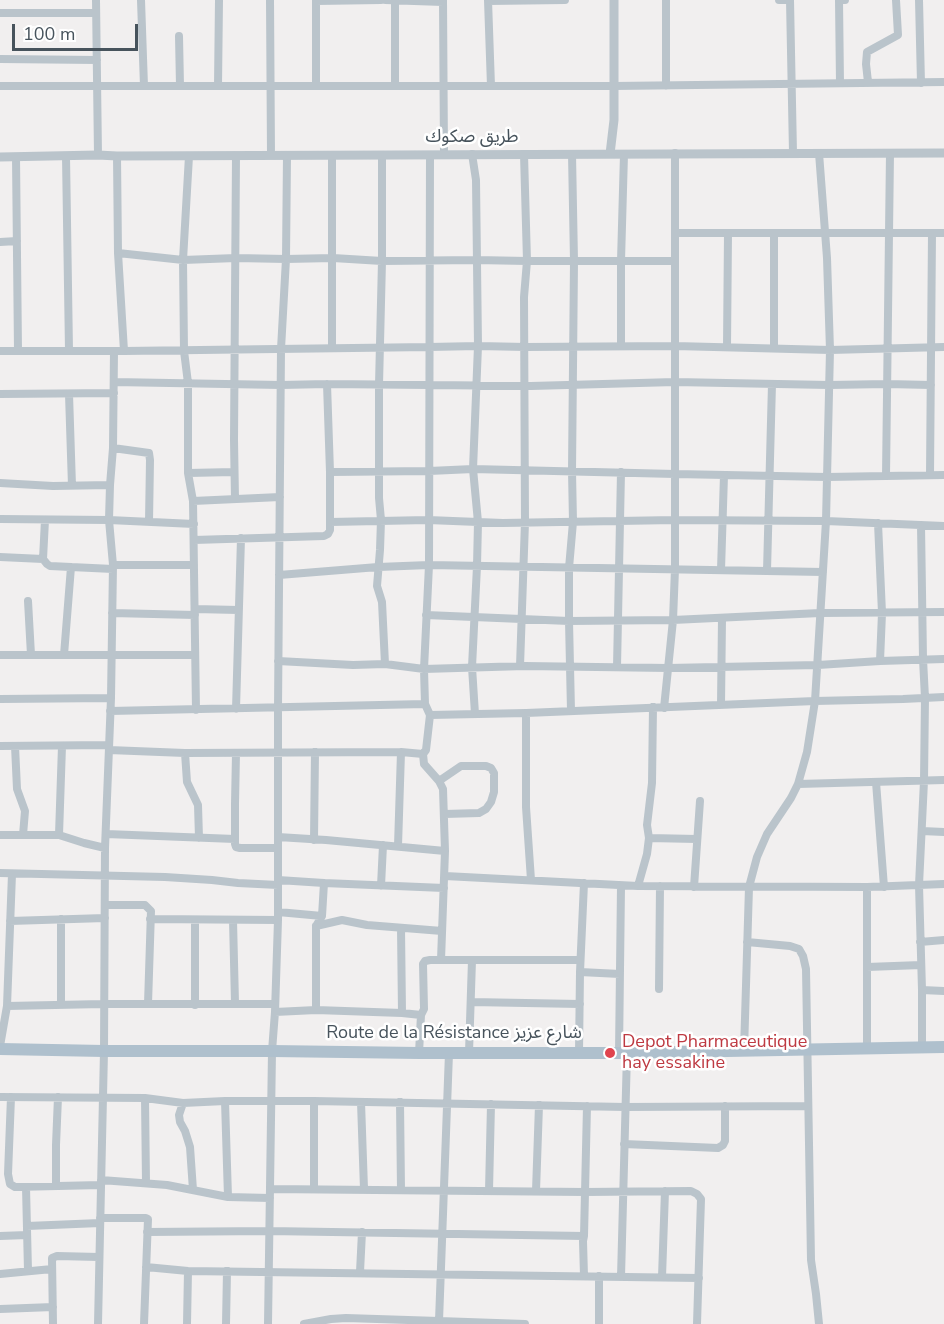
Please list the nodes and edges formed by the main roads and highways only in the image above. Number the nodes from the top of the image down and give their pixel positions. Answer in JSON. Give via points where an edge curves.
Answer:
{"nodes":[{"id":1,"x":944,"y":1047,"type":"edge"},
{"id":2,"x":0,"y":1048,"type":"edge"}],
"edges":[{"from":1,"to":2,"type":"main road","name":"Route de la Résistance شارع عزيز","via":[[623,1053]]}]}
